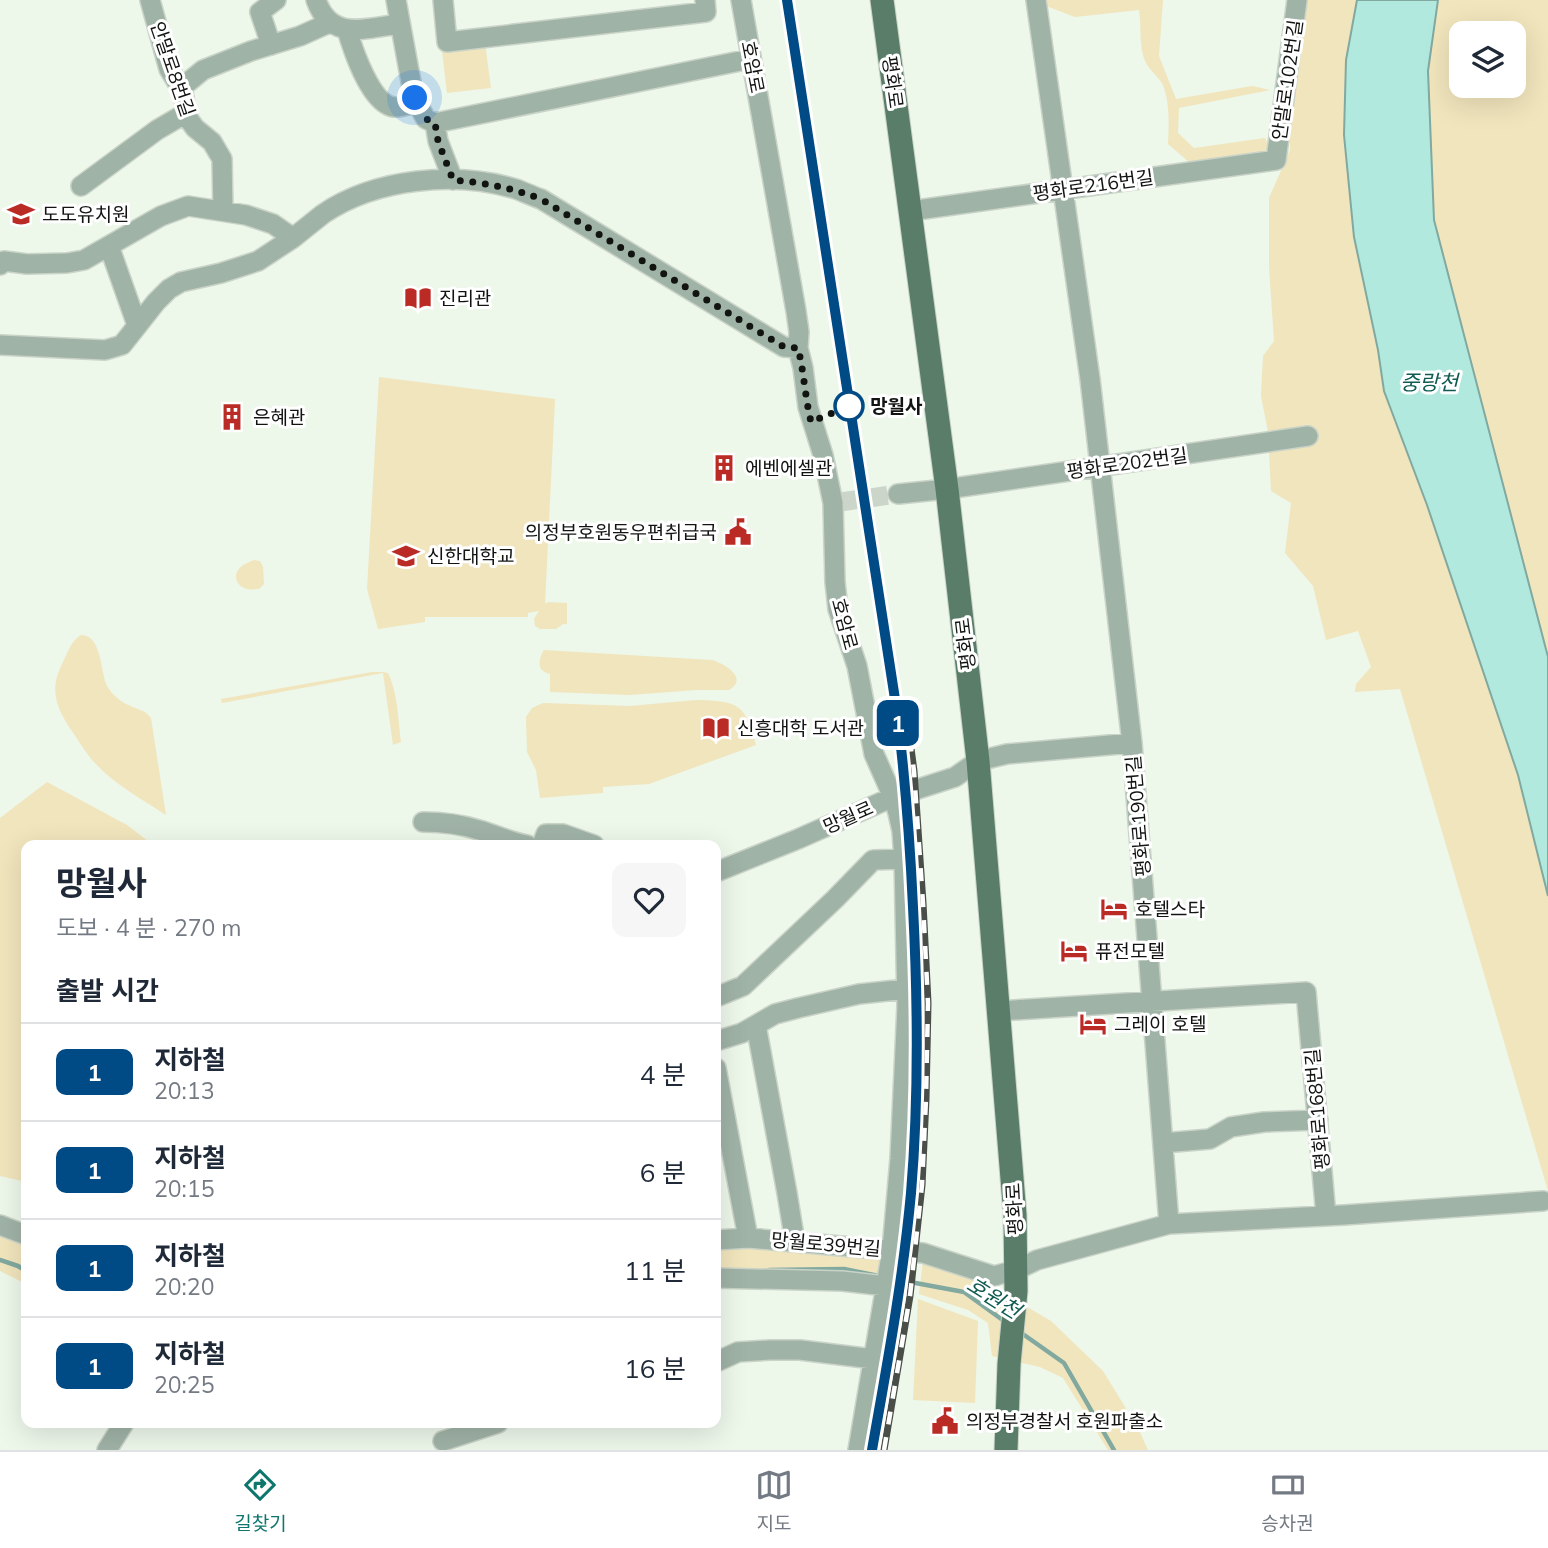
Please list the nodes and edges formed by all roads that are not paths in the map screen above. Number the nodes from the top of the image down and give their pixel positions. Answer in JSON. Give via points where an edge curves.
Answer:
{"nodes":[{"id":1,"x":150,"y":0,"type":"edge"},
{"id":2,"x":276,"y":0,"type":"edge"},
{"id":3,"x":316,"y":0,"type":"edge"},
{"id":4,"x":396,"y":0,"type":"edge"},
{"id":5,"x":443,"y":0,"type":"edge"},
{"id":6,"x":705,"y":0,"type":"edge"},
{"id":7,"x":741,"y":0,"type":"edge"},
{"id":8,"x":882,"y":0,"type":"edge"},
{"id":9,"x":1036,"y":0,"type":"edge"},
{"id":10,"x":1297,"y":0,"type":"edge"},
{"id":11,"x":400,"y":24,"type":"junction"},
{"id":12,"x":338,"y":26,"type":"junction"},
{"id":13,"x":271,"y":45,"type":"junction"},
{"id":14,"x":750,"y":59,"type":"junction"},
{"id":15,"x":181,"y":88,"type":"junction"},
{"id":16,"x":416,"y":103,"type":"junction"},
{"id":17,"x":186,"y":113,"type":"junction"},
{"id":18,"x":435,"y":123,"type":"junction"},
{"id":19,"x":1276,"y":160,"type":"joint"},
{"id":20,"x":453,"y":180,"type":"junction"},
{"id":21,"x":81,"y":186,"type":"dead end"},
{"id":22,"x":1063,"y":189,"type":"junction"},
{"id":23,"x":223,"y":211,"type":"junction"},
{"id":24,"x":910,"y":211,"type":"junction"},
{"id":25,"x":293,"y":238,"type":"junction"},
{"id":26,"x":108,"y":246,"type":"junction"},
{"id":27,"x":1,"y":262,"type":"edge"},
{"id":28,"x":137,"y":326,"type":"junction"},
{"id":29,"x":0,"y":345,"type":"edge"},
{"id":30,"x":798,"y":348,"type":"junction"},
{"id":31,"x":1308,"y":436,"type":"dead end"},
{"id":32,"x":1100,"y":467,"type":"junction"},
{"id":33,"x":947,"y":489,"type":"junction"},
{"id":34,"x":898,"y":494,"type":"tunnel mouth"},
{"id":35,"x":1132,"y":743,"type":"junction"},
{"id":36,"x":978,"y":761,"type":"junction"},
{"id":37,"x":894,"y":797,"type":"junction"},
{"id":38,"x":423,"y":822,"type":"dead end"},
{"id":39,"x":505,"y":840,"type":"edge"},
{"id":40,"x":544,"y":840,"type":"edge"},
{"id":41,"x":580,"y":840,"type":"edge"},
{"id":42,"x":904,"y":859,"type":"junction"},
{"id":43,"x":721,"y":870,"type":"edge"},
{"id":44,"x":906,"y":989,"type":"junction"},
{"id":45,"x":721,"y":996,"type":"edge"},
{"id":46,"x":1153,"y":1002,"type":"junction"},
{"id":47,"x":998,"y":1011,"type":"junction"},
{"id":48,"x":756,"y":1025,"type":"junction"},
{"id":49,"x":721,"y":1039,"type":"edge"},
{"id":50,"x":721,"y":1115,"type":"edge"},
{"id":51,"x":1318,"y":1120,"type":"junction"},
{"id":52,"x":1163,"y":1143,"type":"junction"},
{"id":53,"x":1543,"y":1200,"type":"dead end"},
{"id":54,"x":1326,"y":1216,"type":"junction"},
{"id":55,"x":1169,"y":1224,"type":"junction"},
{"id":56,"x":0,"y":1225,"type":"edge"},
{"id":57,"x":21,"y":1233,"type":"edge"},
{"id":58,"x":748,"y":1238,"type":"junction"},
{"id":59,"x":721,"y":1240,"type":"edge"},
{"id":60,"x":794,"y":1242,"type":"junction"},
{"id":61,"x":892,"y":1250,"type":"junction"},
{"id":62,"x":721,"y":1278,"type":"edge"},
{"id":63,"x":1016,"y":1281,"type":"junction"},
{"id":64,"x":886,"y":1283,"type":"junction"},
{"id":65,"x":873,"y":1359,"type":"junction"},
{"id":66,"x":721,"y":1360,"type":"edge"},
{"id":67,"x":121,"y":1428,"type":"edge"},
{"id":68,"x":480,"y":1428,"type":"edge"},
{"id":69,"x":443,"y":1438,"type":"edge"},
{"id":70,"x":107,"y":1450,"type":"edge"},
{"id":71,"x":858,"y":1450,"type":"edge"},
{"id":72,"x":1006,"y":1450,"type":"edge"}],
"edges":[{"from":1,"to":15,"type":"street","name":"안말로8번길","via":[[169,69]]},
{"from":2,"to":13,"type":"street","via":[[260,12]]},
{"from":3,"to":12,"type":"street","via":[[320,11]]},
{"from":4,"to":11,"type":"street"},
{"from":5,"to":6,"type":"street","via":[[447,42],[706,12]]},
{"from":7,"to":14,"type":"street","name":"호암로"},
{"from":8,"to":24,"type":"main road","name":"평화로"},
{"from":9,"to":22,"type":"street"},
{"from":10,"to":19,"type":"street","name":"안말로102번길"},
{"from":11,"to":12,"type":"street"},
{"from":11,"to":16,"type":"street"},
{"from":12,"to":13,"type":"street"},
{"from":12,"to":16,"type":"street","via":[[384,103],[396,107]]},
{"from":13,"to":15,"type":"street","via":[[203,69]]},
{"from":14,"to":18,"type":"street"},
{"from":14,"to":30,"type":"street","name":"호암로","via":[[796,311]]},
{"from":15,"to":17,"type":"street","name":"안말로8번길"},
{"from":16,"to":18,"type":"street","via":[[426,119]]},
{"from":17,"to":21,"type":"street"},
{"from":17,"to":23,"type":"street","name":"안말로8번길","via":[[222,159]]},
{"from":18,"to":20,"type":"street"},
{"from":19,"to":22,"type":"street","name":"평화로216번길"},
{"from":20,"to":25,"type":"street","via":[[399,184],[368,193],[323,214]]},
{"from":20,"to":30,"type":"street","via":[[516,189],[541,199],[784,347]]},
{"from":22,"to":24,"type":"street","name":"평화로216번길"},
{"from":22,"to":32,"type":"street"},
{"from":23,"to":25,"type":"street","via":[[273,224]]},
{"from":23,"to":26,"type":"street","via":[[188,206]]},
{"from":24,"to":33,"type":"main road","name":"평화로"},
{"from":25,"to":28,"type":"street","via":[[258,261],[181,282],[163,295]]},
{"from":26,"to":27,"type":"street","via":[[84,260]]},
{"from":26,"to":28,"type":"street"},
{"from":28,"to":29,"type":"street","via":[[122,345],[105,350]]},
{"from":30,"to":37,"type":"street","name":"호암로","via":[[808,407],[837,502],[838,609],[857,666],[874,754]]},
{"from":31,"to":32,"type":"street","name":"평화로202번길"},
{"from":32,"to":33,"type":"street","name":"평화로202번길"},
{"from":32,"to":35,"type":"street"},
{"from":33,"to":34,"type":"street","name":"평화로202번길"},
{"from":33,"to":36,"type":"main road","name":"평화로"},
{"from":35,"to":36,"type":"street","name":"평화로190번길","via":[[1007,754]]},
{"from":35,"to":46,"type":"street","name":"평화로190번길"},
{"from":36,"to":37,"type":"street","name":"망월로","via":[[955,776]]},
{"from":36,"to":47,"type":"main road","name":"평화로"},
{"from":37,"to":42,"type":"street","name":"호암로"},
{"from":37,"to":43,"type":"street","name":"망월로"},
{"from":38,"to":39,"type":"street","via":[[446,822]]},
{"from":40,"to":41,"type":"street","via":[[546,834]]},
{"from":42,"to":44,"type":"street","name":"호암로"},
{"from":42,"to":45,"type":"street","via":[[873,860],[743,986]]},
{"from":44,"to":48,"type":"street","via":[[816,1003],[775,1014]]},
{"from":44,"to":61,"type":"street","name":"호암로"},
{"from":46,"to":47,"type":"street","name":"평화로168번길"},
{"from":46,"to":51,"type":"street","name":"평화로168번길","via":[[1306,992]]},
{"from":46,"to":52,"type":"street","name":"평화로190번길"},
{"from":47,"to":63,"type":"main road","name":"평화로"},
{"from":48,"to":49,"type":"street"},
{"from":48,"to":60,"type":"street"},
{"from":50,"to":58,"type":"street"},
{"from":51,"to":52,"type":"street","via":[[1264,1122],[1231,1128],[1210,1139]]},
{"from":51,"to":54,"type":"street","name":"평화로168번길"},
{"from":52,"to":55,"type":"street","name":"평화로190번길"},
{"from":53,"to":54,"type":"street"},
{"from":54,"to":55,"type":"street"},
{"from":55,"to":63,"type":"street","via":[[1037,1259]]},
{"from":56,"to":57,"type":"street"},
{"from":58,"to":59,"type":"street","name":"망월로39번길"},
{"from":58,"to":60,"type":"street","name":"망월로39번길"},
{"from":60,"to":61,"type":"street","name":"망월로39번길"},
{"from":61,"to":63,"type":"street","name":"망월로39번길","via":[[923,1253]]},
{"from":61,"to":64,"type":"street","name":"호암로"},
{"from":62,"to":64,"type":"street"},
{"from":63,"to":72,"type":"main road","name":"평화로"},
{"from":64,"to":65,"type":"street"},
{"from":65,"to":66,"type":"street","via":[[770,1350],[738,1352]]},
{"from":65,"to":71,"type":"street"},
{"from":67,"to":70,"type":"street"},
{"from":68,"to":69,"type":"street"}]}
